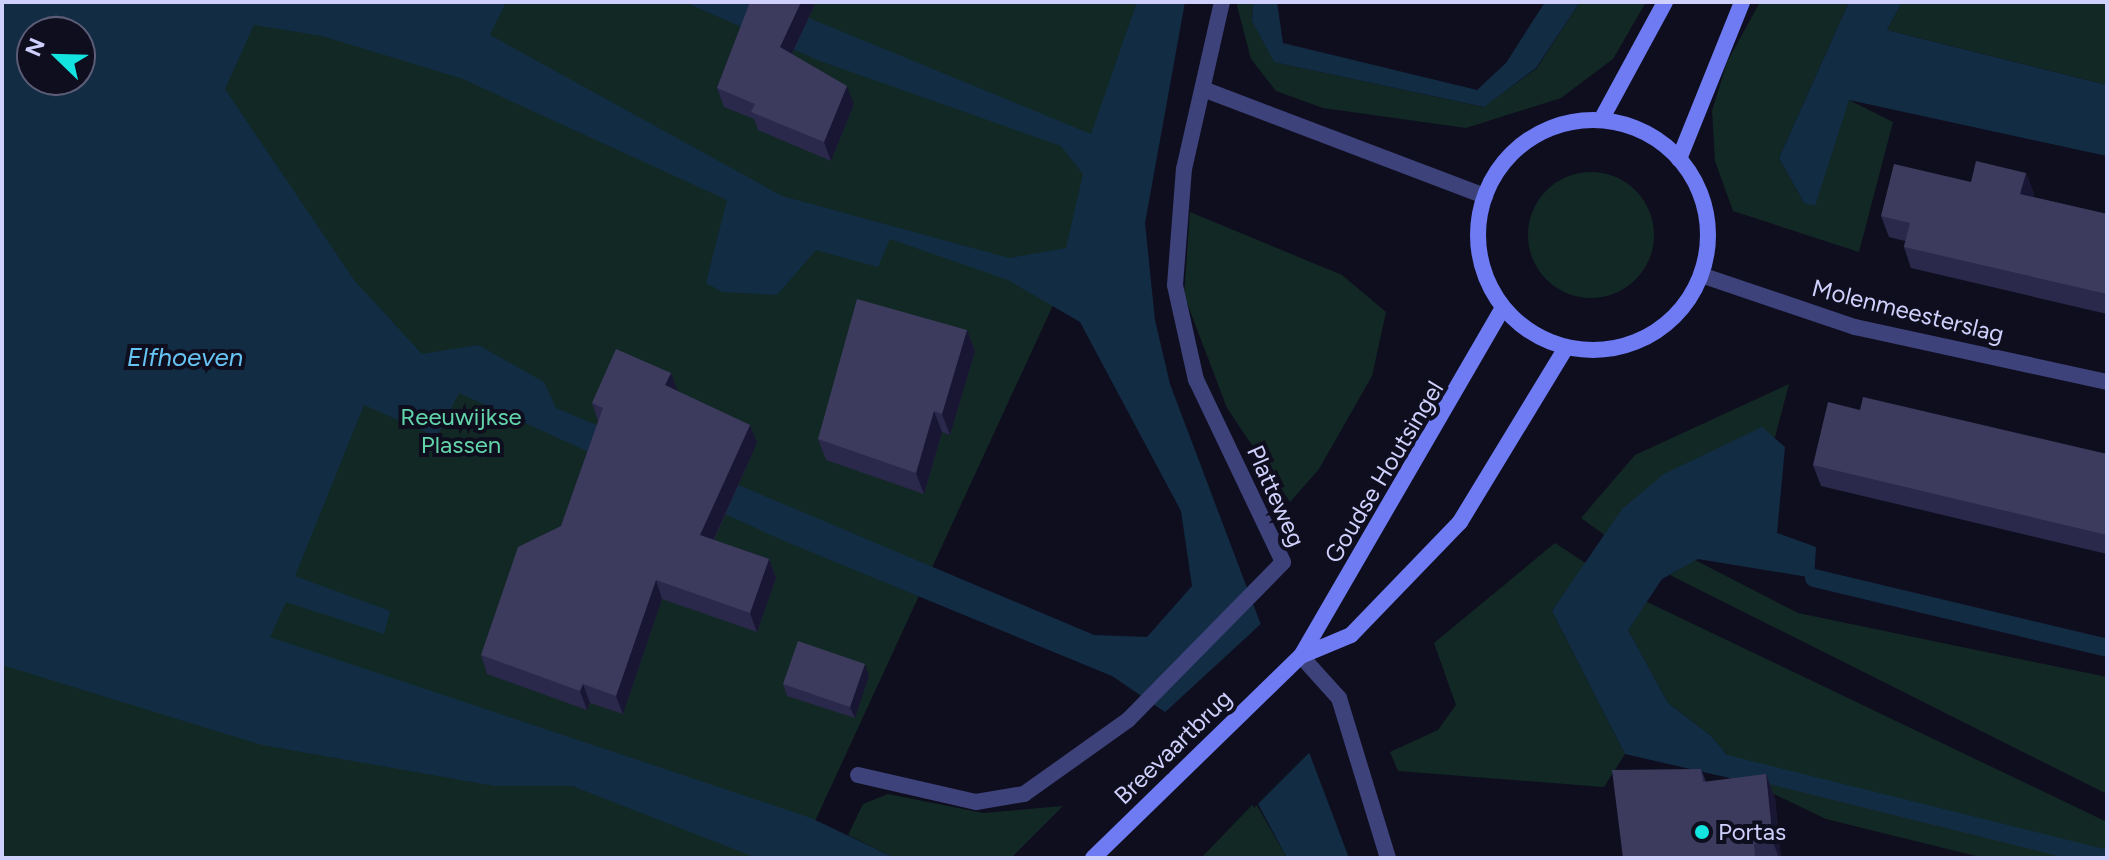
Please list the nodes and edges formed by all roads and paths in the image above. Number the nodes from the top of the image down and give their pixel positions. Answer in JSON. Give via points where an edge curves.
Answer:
{"nodes":[{"id":1,"x":1222,"y":2,"type":"edge"},
{"id":2,"x":1665,"y":2,"type":"edge"},
{"id":3,"x":1742,"y":2,"type":"edge"},
{"id":4,"x":1203,"y":89,"type":"junction"},
{"id":5,"x":1601,"y":120,"type":"junction"},
{"id":6,"x":1679,"y":159,"type":"junction"},
{"id":7,"x":1485,"y":196,"type":"junction"},
{"id":8,"x":1701,"y":275,"type":"junction"},
{"id":9,"x":1503,"y":308,"type":"junction"},
{"id":10,"x":1566,"y":348,"type":"junction"},
{"id":11,"x":2107,"y":382,"type":"edge"},
{"id":12,"x":1301,"y":656,"type":"junction"},
{"id":13,"x":1287,"y":670,"type":"joint"},
{"id":14,"x":858,"y":775,"type":"dead end"},
{"id":15,"x":1093,"y":858,"type":"edge"},
{"id":16,"x":1388,"y":858,"type":"edge"}],
"edges":[{"from":1,"to":4,"type":"street","name":"Platteweg"},
{"from":2,"to":5,"type":"main road"},
{"from":3,"to":6,"type":"main road"},
{"from":4,"to":7,"type":"street"},
{"from":4,"to":14,"type":"street","name":"Platteweg","via":[[1179,197],[1175,285],[1196,380],[1283,562],[1128,720],[1024,794],[976,802]]},
{"from":5,"to":6,"type":"main road","via":[[1652,136]]},
{"from":5,"to":7,"type":"main road","via":[[1564,123],[1530,138],[1503,163]]},
{"from":6,"to":8,"type":"main road","via":[[1708,226]]},
{"from":7,"to":9,"type":"main road","via":[[1478,246]]},
{"from":8,"to":10,"type":"main road","via":[[1679,310],[1648,337],[1608,350]]},
{"from":8,"to":11,"type":"street","name":"Molenmeesterslag","via":[[1855,327]]},
{"from":9,"to":10,"type":"main road","via":[[1525,329]]},
{"from":9,"to":12,"type":"main road","name":"Goudse Houtsingel"},
{"from":10,"to":12,"type":"main road","name":"Goudse Houtsingel","via":[[1460,522],[1351,635]]},
{"from":12,"to":13,"type":"main road","name":"Goudse Houtsingel"},
{"from":12,"to":16,"type":"street","via":[[1339,698]]},
{"from":13,"to":15,"type":"main road","name":"Breevaartbrug"}]}
